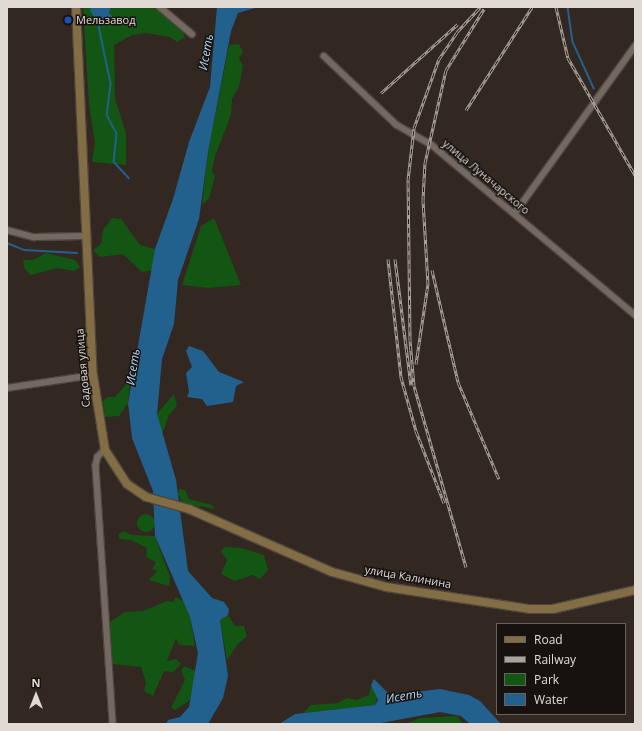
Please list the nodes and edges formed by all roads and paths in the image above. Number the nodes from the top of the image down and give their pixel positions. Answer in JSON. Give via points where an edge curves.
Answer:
{"nodes":[{"id":1,"x":76,"y":7,"type":"edge"},
{"id":2,"x":160,"y":7,"type":"edge"},
{"id":3,"x":192,"y":34,"type":"dead end"},
{"id":4,"x":635,"y":46,"type":"edge"},
{"id":5,"x":324,"y":56,"type":"dead end"},
{"id":6,"x":515,"y":213,"type":"junction"},
{"id":7,"x":7,"y":230,"type":"edge"},
{"id":8,"x":85,"y":236,"type":"junction"},
{"id":9,"x":635,"y":315,"type":"edge"},
{"id":10,"x":93,"y":375,"type":"junction"},
{"id":11,"x":7,"y":388,"type":"edge"},
{"id":12,"x":105,"y":450,"type":"junction"},
{"id":13,"x":635,"y":590,"type":"edge"},
{"id":14,"x":113,"y":724,"type":"edge"}],
"edges":[{"from":1,"to":8,"type":"main road","name":"Садовая улица"},
{"from":2,"to":3,"type":"street"},
{"from":4,"to":6,"type":"street"},
{"from":5,"to":6,"type":"street","name":"улица Луначарского","via":[[397,125],[432,145]]},
{"from":6,"to":9,"type":"street","name":"улица Луначарского"},
{"from":7,"to":8,"type":"street","via":[[34,238]]},
{"from":8,"to":10,"type":"main road","name":"Садовая улица"},
{"from":10,"to":11,"type":"street"},
{"from":10,"to":12,"type":"main road","name":"Садовая улица"},
{"from":12,"to":13,"type":"main road","name":"улица Калинина","via":[[127,484],[146,497],[189,509],[332,572],[386,586],[530,609],[553,609]]},
{"from":12,"to":14,"type":"street","via":[[98,457],[96,466]]}]}
